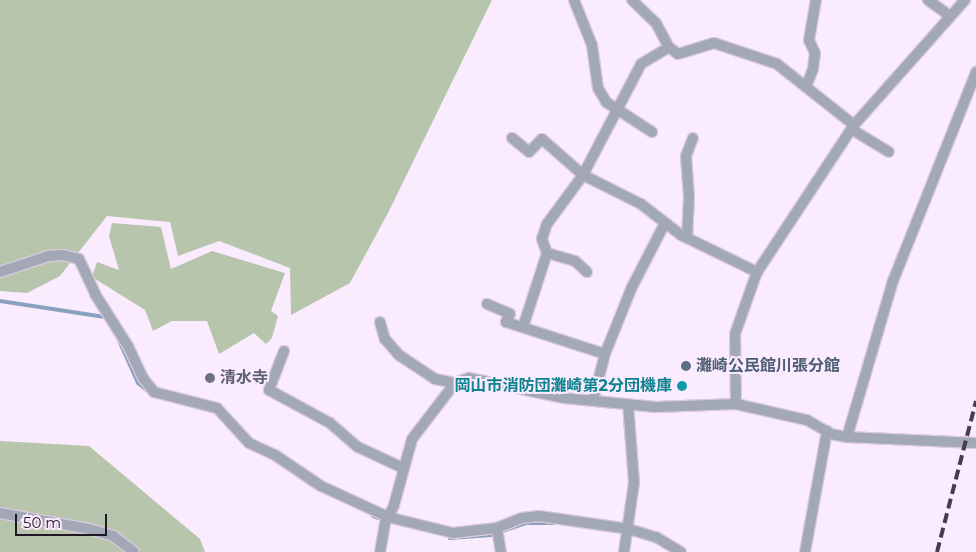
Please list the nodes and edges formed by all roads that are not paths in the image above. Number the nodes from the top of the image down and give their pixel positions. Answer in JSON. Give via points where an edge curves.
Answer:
{"nodes":[{"id":1,"x":574,"y":0,"type":"edge"},
{"id":2,"x":632,"y":0,"type":"edge"},
{"id":3,"x":816,"y":0,"type":"edge"},
{"id":4,"x":928,"y":0,"type":"edge"},
{"id":5,"x":964,"y":0,"type":"edge"},
{"id":6,"x":950,"y":16,"type":"junction"},
{"id":7,"x":668,"y":47,"type":"junction"},
{"id":8,"x":976,"y":72,"type":"edge"},
{"id":9,"x":806,"y":87,"type":"junction"},
{"id":10,"x":617,"y":111,"type":"junction"},
{"id":11,"x":852,"y":127,"type":"junction"},
{"id":12,"x":652,"y":132,"type":"dead end"},
{"id":13,"x":512,"y":138,"type":"dead end"},
{"id":14,"x":693,"y":138,"type":"dead end"},
{"id":15,"x":889,"y":152,"type":"dead end"},
{"id":16,"x":583,"y":175,"type":"junction"},
{"id":17,"x":666,"y":223,"type":"junction"},
{"id":18,"x":687,"y":238,"type":"junction"},
{"id":19,"x":547,"y":253,"type":"junction"},
{"id":20,"x":0,"y":272,"type":"edge"},
{"id":21,"x":587,"y":272,"type":"dead end"},
{"id":22,"x":757,"y":272,"type":"junction"},
{"id":23,"x":487,"y":304,"type":"dead end"},
{"id":24,"x":380,"y":322,"type":"dead end"},
{"id":25,"x":523,"y":327,"type":"junction"},
{"id":26,"x":284,"y":351,"type":"dead end"},
{"id":27,"x":605,"y":354,"type":"junction"},
{"id":28,"x":455,"y":383,"type":"junction"},
{"id":29,"x":593,"y":400,"type":"junction"},
{"id":30,"x":628,"y":404,"type":"junction"},
{"id":31,"x":736,"y":404,"type":"junction"},
{"id":32,"x":827,"y":431,"type":"junction"},
{"id":33,"x":847,"y":437,"type":"junction"},
{"id":34,"x":976,"y":443,"type":"edge"},
{"id":35,"x":403,"y":468,"type":"junction"},
{"id":36,"x":0,"y":514,"type":"edge"},
{"id":37,"x":388,"y":517,"type":"junction"},
{"id":38,"x":629,"y":529,"type":"junction"},
{"id":39,"x":498,"y":532,"type":"junction"},
{"id":40,"x":134,"y":552,"type":"edge"},
{"id":41,"x":380,"y":552,"type":"edge"},
{"id":42,"x":501,"y":552,"type":"edge"},
{"id":43,"x":624,"y":552,"type":"edge"},
{"id":44,"x":681,"y":552,"type":"edge"},
{"id":45,"x":805,"y":552,"type":"edge"}],
"edges":[{"from":1,"to":10,"type":"street","via":[[592,45],[598,88]]},
{"from":2,"to":7,"type":"street","via":[[656,23]]},
{"from":3,"to":9,"type":"street","via":[[809,40],[815,53]]},
{"from":4,"to":6,"type":"street"},
{"from":5,"to":6,"type":"street"},
{"from":6,"to":11,"type":"street"},
{"from":7,"to":9,"type":"street","via":[[678,54],[714,43],[777,64]]},
{"from":7,"to":10,"type":"street","via":[[641,64]]},
{"from":8,"to":33,"type":"street","via":[[893,281]]},
{"from":9,"to":11,"type":"street"},
{"from":10,"to":12,"type":"street"},
{"from":10,"to":16,"type":"street"},
{"from":11,"to":15,"type":"street"},
{"from":11,"to":22,"type":"street"},
{"from":13,"to":16,"type":"street","via":[[529,152],[542,140]]},
{"from":14,"to":18,"type":"street","via":[[686,156]]},
{"from":16,"to":17,"type":"street","via":[[641,204]]},
{"from":16,"to":19,"type":"street","via":[[547,224],[542,239]]},
{"from":17,"to":18,"type":"street"},
{"from":17,"to":27,"type":"street","via":[[632,287]]},
{"from":18,"to":22,"type":"street"},
{"from":19,"to":21,"type":"street","via":[[575,261]]},
{"from":19,"to":25,"type":"street"},
{"from":20,"to":37,"type":"street","via":[[48,256],[78,258],[95,294],[154,392],[217,408],[249,443],[275,455],[321,486]]},
{"from":22,"to":31,"type":"street","via":[[735,334]]},
{"from":23,"to":25,"type":"street","via":[[510,314],[506,322]]},
{"from":24,"to":28,"type":"street","via":[[385,339],[399,355],[435,379]]},
{"from":25,"to":27,"type":"street"},
{"from":26,"to":35,"type":"street","via":[[269,390],[330,424],[358,447]]},
{"from":27,"to":29,"type":"street"},
{"from":28,"to":29,"type":"street","via":[[470,378]]},
{"from":28,"to":35,"type":"street","via":[[412,439]]},
{"from":29,"to":30,"type":"street"},
{"from":30,"to":31,"type":"street","via":[[656,407]]},
{"from":30,"to":38,"type":"street","via":[[634,483]]},
{"from":31,"to":32,"type":"street","via":[[807,420]]},
{"from":32,"to":33,"type":"street"},
{"from":32,"to":45,"type":"street"},
{"from":33,"to":34,"type":"street"},
{"from":35,"to":37,"type":"street"},
{"from":36,"to":40,"type":"street","via":[[89,529],[118,538]]},
{"from":37,"to":39,"type":"street","via":[[445,532]]},
{"from":37,"to":41,"type":"street"},
{"from":38,"to":39,"type":"street","via":[[539,516],[522,518]]},
{"from":38,"to":43,"type":"street"},
{"from":38,"to":44,"type":"street","via":[[656,537]]},
{"from":39,"to":42,"type":"street"}]}
